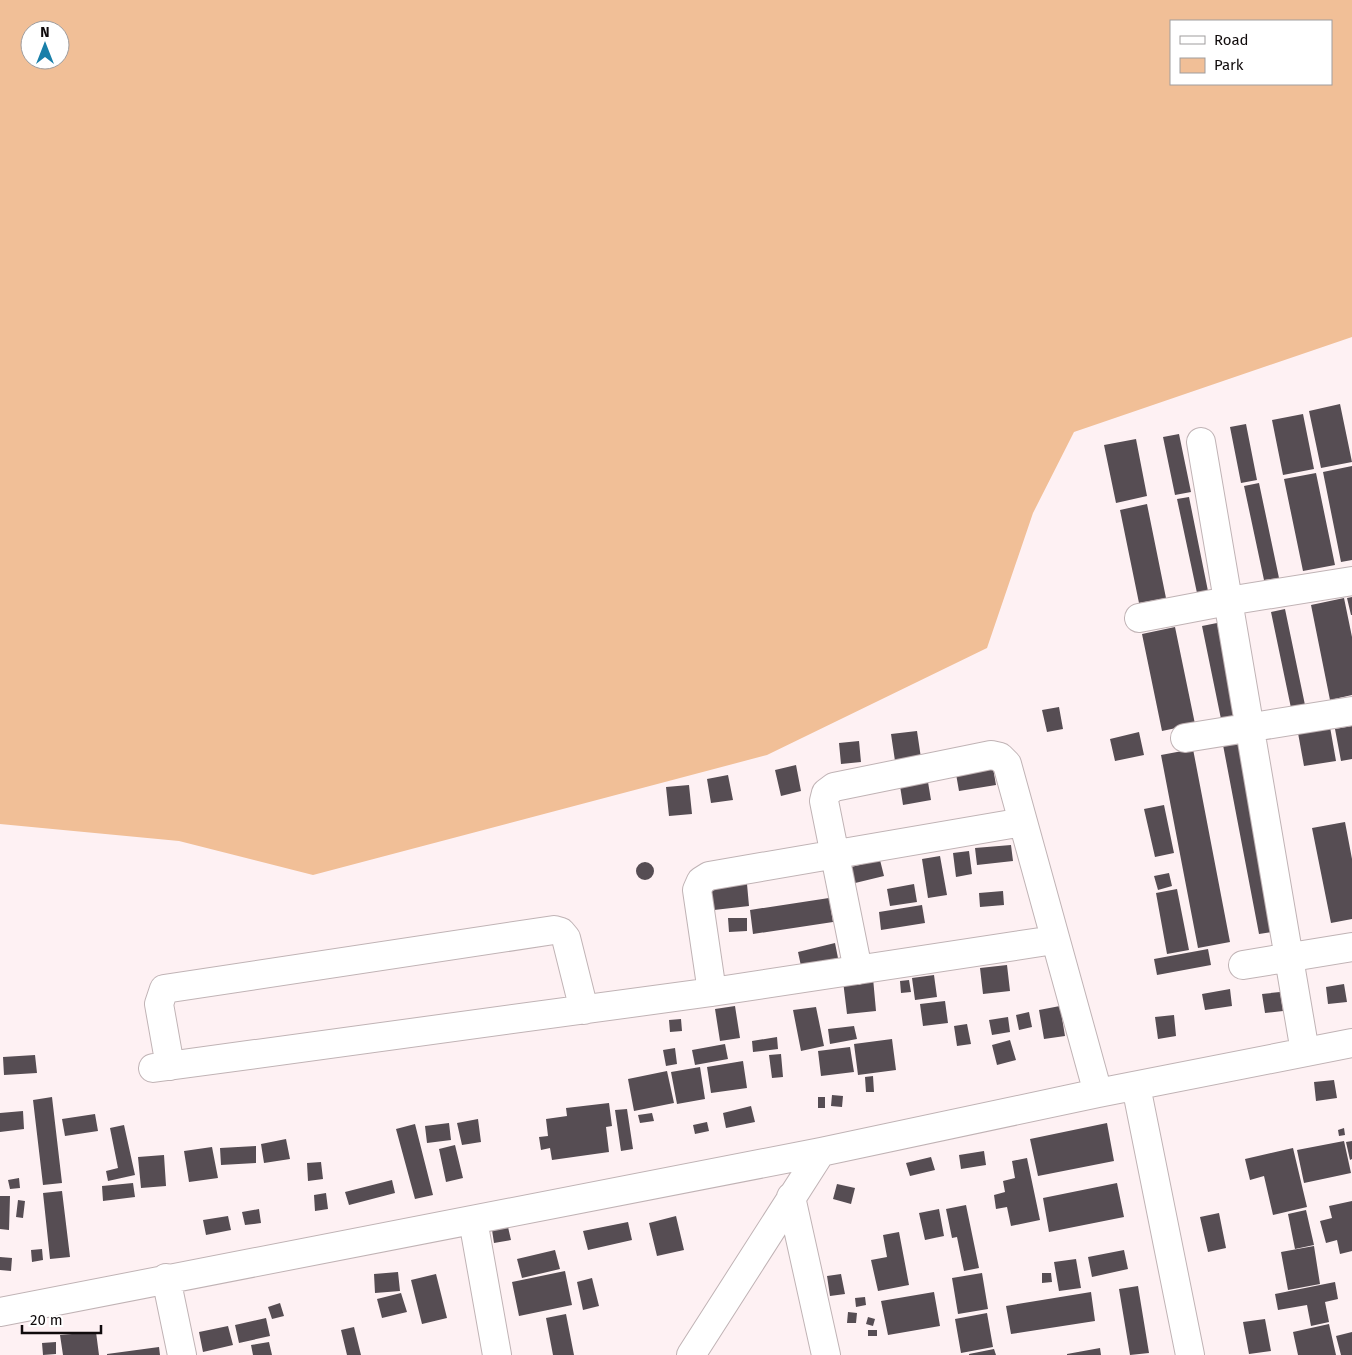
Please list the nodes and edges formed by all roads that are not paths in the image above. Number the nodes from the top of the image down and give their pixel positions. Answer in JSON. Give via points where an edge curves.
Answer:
{"nodes":[{"id":1,"x":1201,"y":442,"type":"dead end"},
{"id":2,"x":1352,"y":581,"type":"edge"},
{"id":3,"x":1228,"y":601,"type":"junction"},
{"id":4,"x":1139,"y":618,"type":"dead end"},
{"id":5,"x":1352,"y":710,"type":"edge"},
{"id":6,"x":1250,"y":726,"type":"junction"},
{"id":7,"x":1185,"y":738,"type":"dead end"},
{"id":8,"x":1023,"y":822,"type":"junction"},
{"id":9,"x":835,"y":855,"type":"junction"},
{"id":10,"x":1054,"y":940,"type":"junction"},
{"id":11,"x":1352,"y":947,"type":"edge"},
{"id":12,"x":1289,"y":959,"type":"junction"},
{"id":13,"x":1244,"y":965,"type":"dead end"},
{"id":14,"x":858,"y":970,"type":"junction"},
{"id":15,"x":712,"y":992,"type":"junction"},
{"id":16,"x":584,"y":1010,"type":"junction"},
{"id":17,"x":1352,"y":1042,"type":"edge"},
{"id":18,"x":1305,"y":1052,"type":"junction"},
{"id":19,"x":1136,"y":1086,"type":"junction"},
{"id":20,"x":1098,"y":1093,"type":"junction"},
{"id":21,"x":821,"y":1152,"type":"junction"},
{"id":22,"x":791,"y":1197,"type":"junction"},
{"id":23,"x":473,"y":1220,"type":"junction"},
{"id":24,"x":166,"y":1278,"type":"junction"},
{"id":25,"x":0,"y":1312,"type":"edge"},
{"id":26,"x":182,"y":1355,"type":"edge"},
{"id":27,"x":497,"y":1355,"type":"edge"},
{"id":28,"x":691,"y":1355,"type":"edge"},
{"id":29,"x":826,"y":1355,"type":"edge"},
{"id":30,"x":1190,"y":1355,"type":"edge"}],
"edges":[{"from":1,"to":3,"type":"street"},
{"from":2,"to":3,"type":"street"},
{"from":3,"to":4,"type":"street"},
{"from":3,"to":6,"type":"street"},
{"from":5,"to":6,"type":"street"},
{"from":6,"to":7,"type":"street"},
{"from":6,"to":12,"type":"street"},
{"from":8,"to":9,"type":"street"},
{"from":8,"to":9,"type":"street","via":[[1007,764],[1000,757],[991,755],[834,788],[826,793],[824,801]]},
{"from":8,"to":10,"type":"street"},
{"from":9,"to":14,"type":"street"},
{"from":9,"to":15,"type":"street","via":[[708,876],[701,881],[697,890]]},
{"from":10,"to":14,"type":"street"},
{"from":10,"to":20,"type":"street"},
{"from":11,"to":12,"type":"street"},
{"from":12,"to":13,"type":"street"},
{"from":12,"to":18,"type":"street"},
{"from":14,"to":15,"type":"street"},
{"from":15,"to":16,"type":"street"},
{"from":16,"to":16,"type":"street","via":[[161,1067],[159,1004],[164,989],[554,930],[566,938]]},
{"from":17,"to":18,"type":"street"},
{"from":18,"to":19,"type":"street"},
{"from":19,"to":20,"type":"street"},
{"from":19,"to":30,"type":"street"},
{"from":20,"to":21,"type":"street"},
{"from":21,"to":22,"type":"street"},
{"from":21,"to":23,"type":"street"},
{"from":22,"to":28,"type":"street"},
{"from":22,"to":29,"type":"street"},
{"from":23,"to":24,"type":"street"},
{"from":23,"to":27,"type":"street"},
{"from":24,"to":25,"type":"street"},
{"from":24,"to":26,"type":"street"}]}
